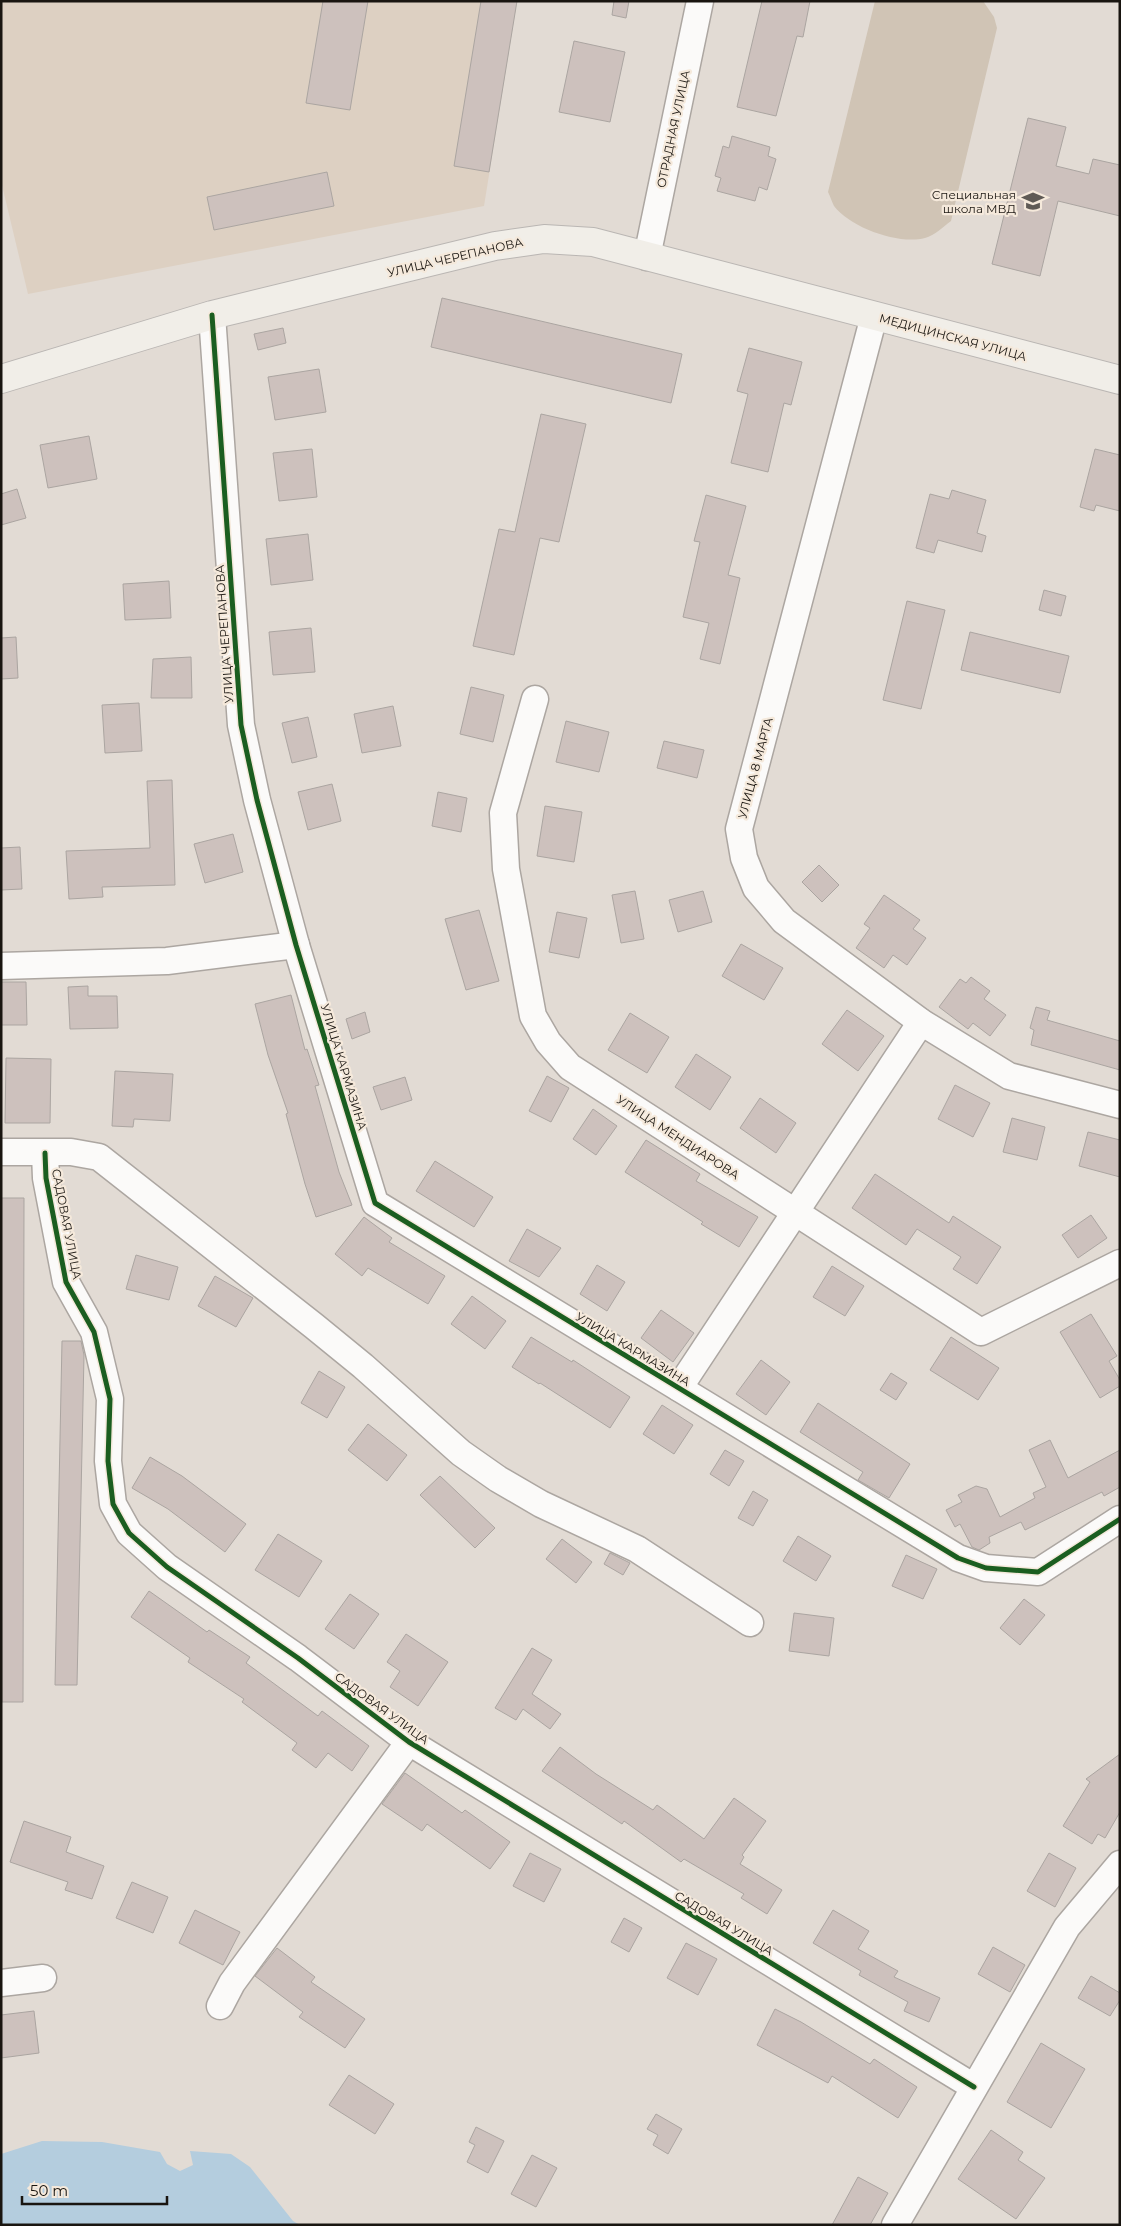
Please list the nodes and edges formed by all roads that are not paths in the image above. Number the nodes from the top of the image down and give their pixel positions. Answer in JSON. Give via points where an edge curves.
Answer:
{"nodes":[{"id":1,"x":700,"y":1,"type":"edge"},
{"id":2,"x":647,"y":257,"type":"junction"},
{"id":3,"x":786,"y":293,"type":"joint"},
{"id":4,"x":212,"y":315,"type":"junction"},
{"id":5,"x":874,"y":316,"type":"junction"},
{"id":6,"x":1,"y":379,"type":"edge"},
{"id":7,"x":1120,"y":380,"type":"edge"},
{"id":8,"x":535,"y":699,"type":"dead end"},
{"id":9,"x":296,"y":945,"type":"junction"},
{"id":10,"x":1,"y":966,"type":"edge"},
{"id":11,"x":921,"y":1022,"type":"junction"},
{"id":12,"x":1120,"y":1105,"type":"edge"},
{"id":13,"x":1,"y":1152,"type":"edge"},
{"id":14,"x":45,"y":1153,"type":"junction"},
{"id":15,"x":795,"y":1213,"type":"junction"},
{"id":16,"x":1120,"y":1263,"type":"edge"},
{"id":17,"x":679,"y":1388,"type":"junction"},
{"id":18,"x":1120,"y":1519,"type":"edge"},
{"id":19,"x":750,"y":1623,"type":"dead end"},
{"id":20,"x":409,"y":1742,"type":"junction"},
{"id":21,"x":1120,"y":1864,"type":"edge"},
{"id":22,"x":43,"y":1978,"type":"dead end"},
{"id":23,"x":1,"y":1983,"type":"edge"},
{"id":24,"x":220,"y":2006,"type":"dead end"},
{"id":25,"x":974,"y":2087,"type":"junction"},
{"id":26,"x":895,"y":2225,"type":"edge"}],
"edges":[{"from":1,"to":2,"type":"street","name":"ОТРАДНАЯ УЛИЦА"},
{"from":2,"to":3,"type":"main road","name":"УЛИЦА ЧЕРЕПАНОВА"},
{"from":2,"to":4,"type":"main road","name":"УЛИЦА ЧЕРЕПАНОВА","via":[[593,242],[520,240]]},
{"from":3,"to":5,"type":"main road","name":"МЕДИЦИНСКАЯ УЛИЦА"},
{"from":4,"to":6,"type":"main road","name":"УЛИЦА ЧЕРЕПАНОВА"},
{"from":4,"to":9,"type":"street","name":"УЛИЦА ЧЕРЕПАНОВА","via":[[241,725],[257,800]]},
{"from":5,"to":7,"type":"main road","name":"МЕДИЦИНСКАЯ УЛИЦА"},
{"from":5,"to":11,"type":"street","name":"УЛИЦА 8 МАРТА","via":[[739,829],[744,858],[756,888],[784,921]]},
{"from":8,"to":15,"type":"street","name":"УЛИЦА МЕНДИАРОВА","via":[[503,813],[506,869],[533,1016],[548,1042],[570,1067]]},
{"from":9,"to":10,"type":"street","via":[[167,961]]},
{"from":9,"to":17,"type":"street","name":"УЛИЦА КАРМАЗИНА","via":[[375,1203]]},
{"from":11,"to":12,"type":"street","name":"УЛИЦА 8 МАРТА","via":[[1010,1076]]},
{"from":11,"to":15,"type":"street"},
{"from":13,"to":14,"type":"street"},
{"from":14,"to":19,"type":"street","via":[[71,1152],[98,1158],[314,1326],[461,1453],[541,1504],[637,1549]]},
{"from":14,"to":20,"type":"street","name":"САДОВАЯ УЛИЦА","via":[[46,1178],[66,1282],[94,1332],[110,1399],[108,1461],[113,1504],[129,1533],[167,1567],[298,1658]]},
{"from":15,"to":16,"type":"street","name":"УЛИЦА МЕНДИАРОВА","via":[[981,1332]]},
{"from":15,"to":17,"type":"street"},
{"from":17,"to":18,"type":"street","name":"УЛИЦА КАРМАЗИНА","via":[[958,1558],[986,1568],[1038,1572]]},
{"from":20,"to":24,"type":"street","via":[[232,1983]]},
{"from":20,"to":25,"type":"street","name":"САДОВАЯ УЛИЦА"},
{"from":21,"to":25,"type":"street","via":[[1067,1927]]},
{"from":22,"to":23,"type":"street"},
{"from":25,"to":26,"type":"street"}]}
